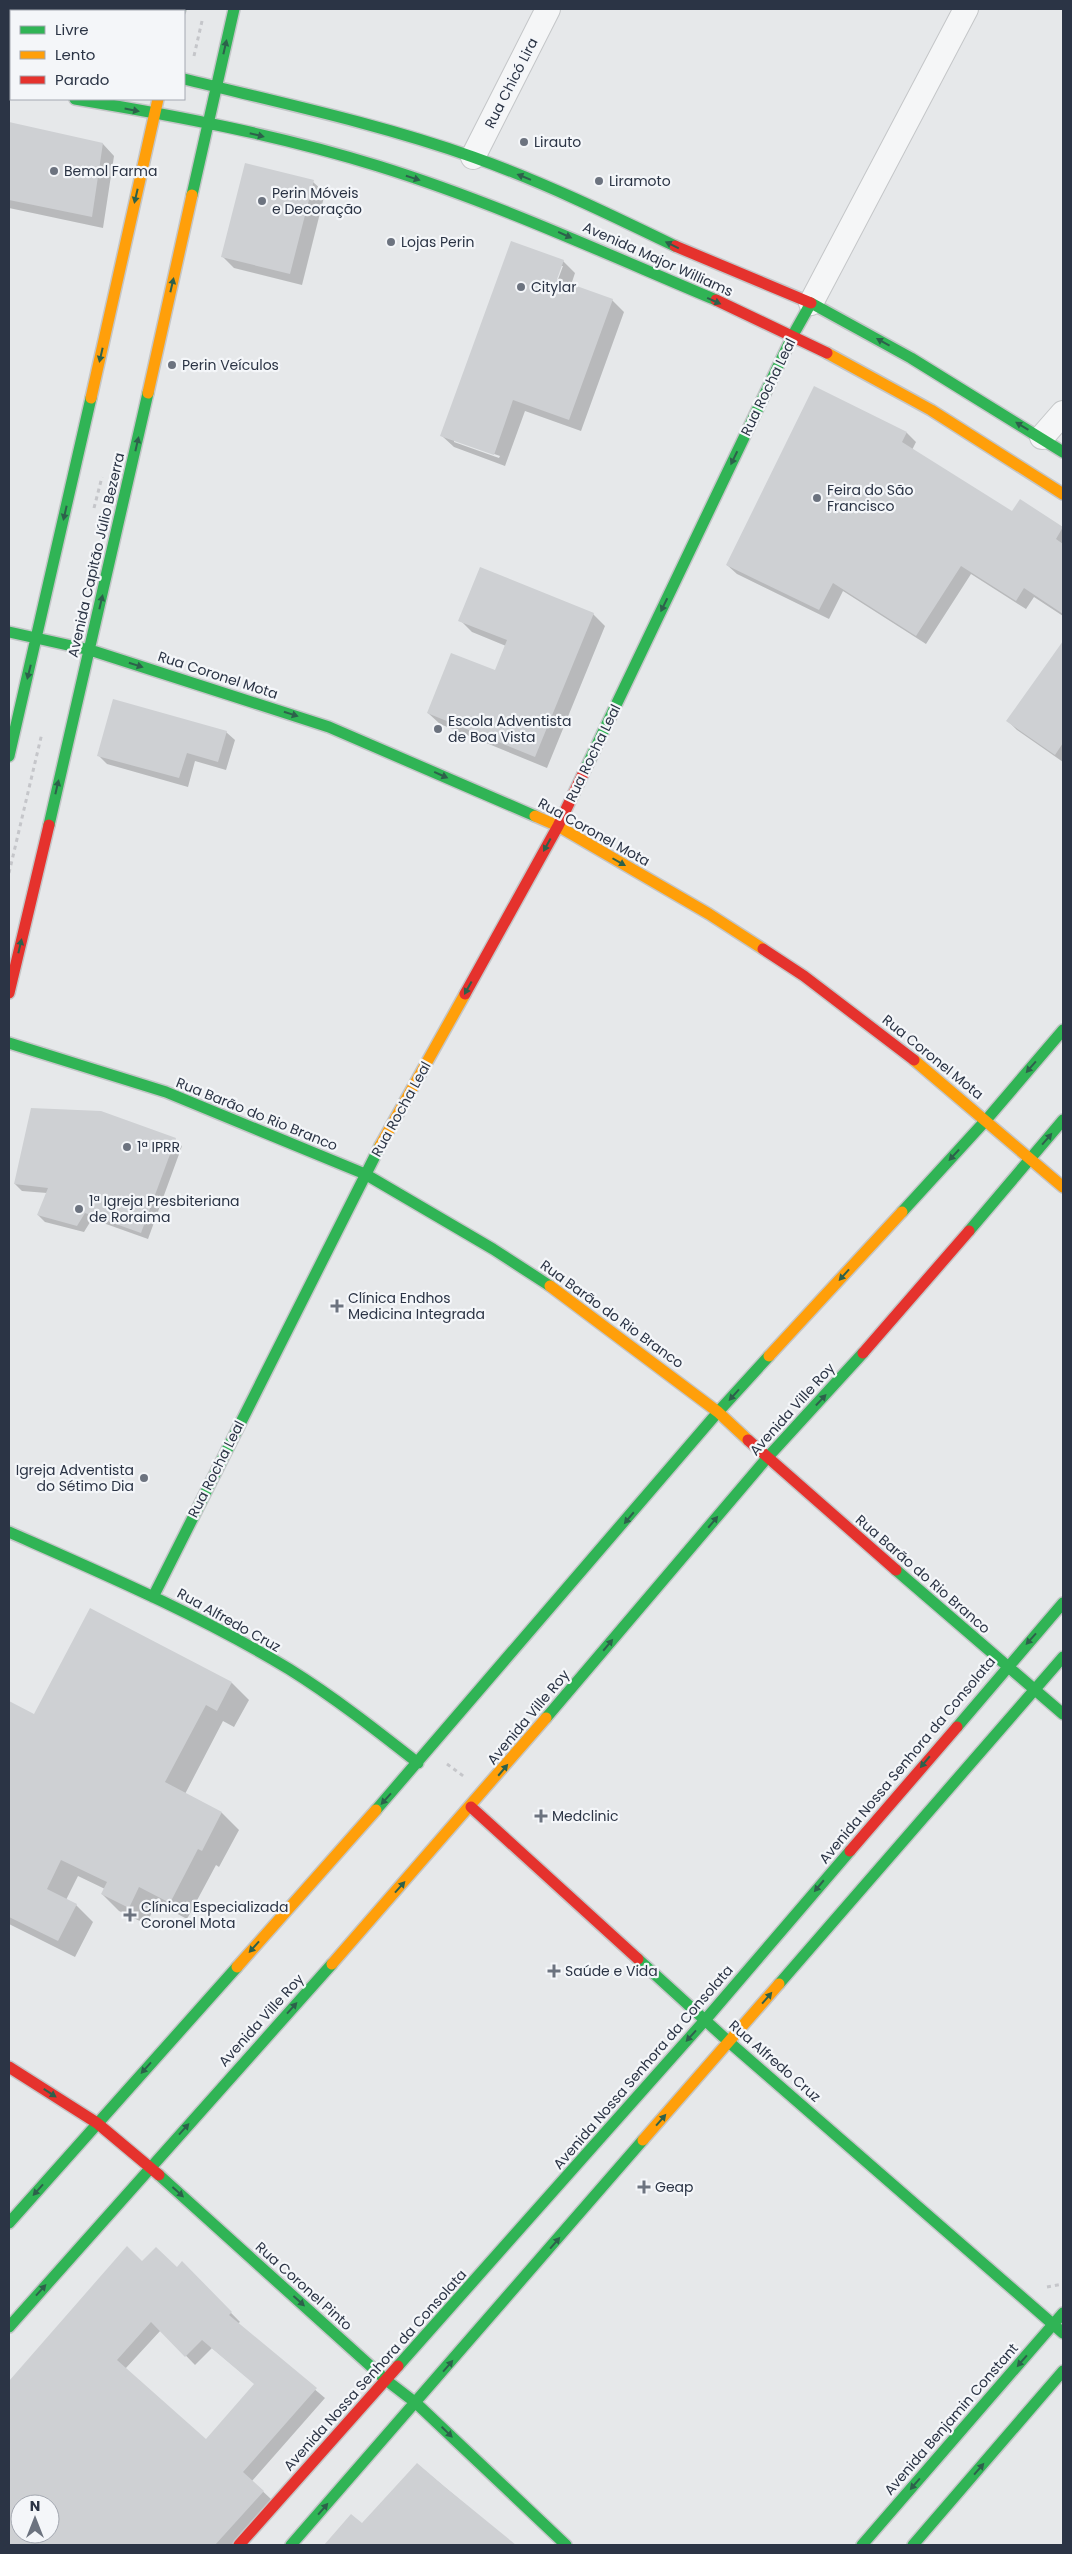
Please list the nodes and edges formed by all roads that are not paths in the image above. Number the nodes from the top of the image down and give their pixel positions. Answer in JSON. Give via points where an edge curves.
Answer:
{"nodes":[{"id":1,"x":234,"y":9,"type":"edge"},
{"id":2,"x":548,"y":9,"type":"edge"},
{"id":3,"x":966,"y":9,"type":"edge"},
{"id":4,"x":185,"y":80,"type":"edge"},
{"id":5,"x":216,"y":86,"type":"junction"},
{"id":6,"x":81,"y":100,"type":"edge"},
{"id":7,"x":158,"y":100,"type":"edge"},
{"id":8,"x":154,"y":114,"type":"junction"},
{"id":9,"x":209,"y":123,"type":"junction"},
{"id":10,"x":473,"y":157,"type":"junction"},
{"id":11,"x":811,"y":303,"type":"junction"},
{"id":12,"x":793,"y":335,"type":"junction"},
{"id":13,"x":1063,"y":413,"type":"edge"},
{"id":14,"x":1042,"y":437,"type":"junction"},
{"id":15,"x":1063,"y":452,"type":"edge"},
{"id":16,"x":1063,"y":494,"type":"edge"},
{"id":17,"x":9,"y":632,"type":"edge"},
{"id":18,"x":38,"y":637,"type":"junction"},
{"id":19,"x":90,"y":650,"type":"junction"},
{"id":20,"x":9,"y":756,"type":"edge"},
{"id":21,"x":558,"y":826,"type":"junction"},
{"id":22,"x":9,"y":993,"type":"edge"},
{"id":23,"x":1063,"y":1030,"type":"edge"},
{"id":24,"x":9,"y":1043,"type":"edge"},
{"id":25,"x":987,"y":1119,"type":"junction"},
{"id":26,"x":1063,"y":1120,"type":"edge"},
{"id":27,"x":1030,"y":1158,"type":"junction"},
{"id":28,"x":365,"y":1174,"type":"junction"},
{"id":29,"x":1063,"y":1187,"type":"edge"},
{"id":30,"x":718,"y":1412,"type":"junction"},
{"id":31,"x":767,"y":1458,"type":"junction"},
{"id":32,"x":9,"y":1532,"type":"edge"},
{"id":33,"x":153,"y":1597,"type":"junction"},
{"id":34,"x":1063,"y":1603,"type":"edge"},
{"id":35,"x":1063,"y":1657,"type":"edge"},
{"id":36,"x":1006,"y":1667,"type":"junction"},
{"id":37,"x":1035,"y":1689,"type":"junction"},
{"id":38,"x":1063,"y":1714,"type":"edge"},
{"id":39,"x":418,"y":1763,"type":"junction"},
{"id":40,"x":471,"y":1807,"type":"junction"},
{"id":41,"x":706,"y":2019,"type":"junction"},
{"id":42,"x":729,"y":2042,"type":"junction"},
{"id":43,"x":9,"y":2067,"type":"edge"},
{"id":44,"x":97,"y":2123,"type":"junction"},
{"id":45,"x":150,"y":2167,"type":"junction"},
{"id":46,"x":9,"y":2223,"type":"edge"},
{"id":47,"x":1063,"y":2313,"type":"edge"},
{"id":48,"x":1054,"y":2324,"type":"junction"},
{"id":49,"x":9,"y":2327,"type":"edge"},
{"id":50,"x":1063,"y":2332,"type":"edge"},
{"id":51,"x":1063,"y":2371,"type":"edge"},
{"id":52,"x":386,"y":2380,"type":"junction"},
{"id":53,"x":416,"y":2403,"type":"junction"},
{"id":54,"x":239,"y":2545,"type":"edge"},
{"id":55,"x":291,"y":2545,"type":"edge"},
{"id":56,"x":566,"y":2545,"type":"edge"},
{"id":57,"x":862,"y":2545,"type":"edge"},
{"id":58,"x":913,"y":2545,"type":"edge"}],
"edges":[{"from":5,"to":1,"type":"main road","one_way":true},
{"from":2,"to":10,"type":"street","name":"Rua Chicó Lira"},
{"from":3,"to":11,"type":"street","name":"Rua Rocha Leal"},
{"from":4,"to":5,"type":"main road","name":"Avenida Major Williams"},
{"from":5,"to":9,"type":"main road"},
{"from":5,"to":10,"type":"main road","name":"Avenida Major Williams","via":[[342,118]]},
{"from":6,"to":8,"type":"main road","name":"Avenida Major Williams","one_way":true},
{"from":7,"to":8,"type":"main road"},
{"from":8,"to":9,"type":"main road","name":"Avenida Major Williams"},
{"from":8,"to":18,"type":"main road","one_way":true},
{"from":9,"to":12,"type":"main road","name":"Avenida Major Williams","one_way":true,"via":[[339,154],[452,190],[547,227]]},
{"from":19,"to":9,"type":"main road","name":"Avenida Capitão Júlio Bezerra","one_way":true},
{"from":11,"to":10,"type":"main road","name":"Avenida Major Williams","one_way":true,"via":[[685,251],[574,197]]},
{"from":11,"to":12,"type":"main road","name":"Rua Rocha Leal"},
{"from":14,"to":11,"type":"main road","name":"Avenida Major Williams","one_way":true,"via":[[911,358]]},
{"from":12,"to":16,"type":"main road","name":"Avenida Major Williams","via":[[997,449]]},
{"from":12,"to":21,"type":"main road","name":"Rua Rocha Leal","one_way":true},
{"from":13,"to":14,"type":"street"},
{"from":14,"to":15,"type":"main road","name":"Avenida Major Williams"},
{"from":17,"to":18,"type":"main road","name":"Rua Coronel Mota"},
{"from":18,"to":19,"type":"main road","name":"Rua Coronel Mota"},
{"from":18,"to":20,"type":"main road","one_way":true},
{"from":19,"to":21,"type":"main road","name":"Rua Coronel Mota","one_way":true,"via":[[329,727]]},
{"from":22,"to":19,"type":"main road","name":"Avenida Capitão Júlio Bezerra","one_way":true},
{"from":21,"to":25,"type":"main road","name":"Rua Coronel Mota","one_way":true,"via":[[709,914],[804,976],[903,1050]]},
{"from":21,"to":28,"type":"main road","name":"Rua Rocha Leal","one_way":true},
{"from":23,"to":25,"type":"main road","one_way":true},
{"from":24,"to":28,"type":"main road","name":"Rua Barão do Rio Branco","via":[[166,1092]]},
{"from":25,"to":27,"type":"main road","name":"Rua Coronel Mota"},
{"from":25,"to":30,"type":"main road","one_way":true},
{"from":27,"to":26,"type":"main road","name":"Avenida Ville Roy","one_way":true},
{"from":27,"to":29,"type":"main road","name":"Rua Coronel Mota"},
{"from":31,"to":27,"type":"main road","name":"Avenida Ville Roy","one_way":true,"via":[[908,1304]]},
{"from":28,"to":30,"type":"main road","name":"Rua Barão do Rio Branco","via":[[569,1298]]},
{"from":28,"to":33,"type":"main road","name":"Rua Rocha Leal"},
{"from":30,"to":31,"type":"main road","name":"Rua Barão do Rio Branco"},
{"from":30,"to":39,"type":"main road","one_way":true},
{"from":31,"to":36,"type":"main road","name":"Rua Barão do Rio Branco"},
{"from":40,"to":31,"type":"main road","name":"Avenida Ville Roy","one_way":true},
{"from":32,"to":33,"type":"main road","name":"Rua Alfredo Cruz"},
{"from":33,"to":39,"type":"main road","name":"Rua Alfredo Cruz","via":[[239,1641],[327,1694]]},
{"from":34,"to":36,"type":"main road","name":"Avenida Nossa Senhora da Consolata","one_way":true},
{"from":35,"to":37,"type":"main road"},
{"from":36,"to":37,"type":"main road","name":"Rua Barão do Rio Branco"},
{"from":36,"to":41,"type":"main road","name":"Avenida Nossa Senhora da Consolata","one_way":true},
{"from":37,"to":38,"type":"main road","name":"Rua Barão do Rio Branco"},
{"from":42,"to":37,"type":"main road","one_way":true},
{"from":39,"to":44,"type":"main road","one_way":true},
{"from":40,"to":41,"type":"main road","name":"Rua Alfredo Cruz"},
{"from":45,"to":40,"type":"main road","name":"Avenida Ville Roy","one_way":true},
{"from":41,"to":42,"type":"main road","name":"Rua Alfredo Cruz"},
{"from":41,"to":52,"type":"main road","name":"Avenida Nossa Senhora da Consolata","one_way":true},
{"from":42,"to":48,"type":"main road","name":"Rua Alfredo Cruz"},
{"from":53,"to":42,"type":"main road","one_way":true},
{"from":43,"to":44,"type":"main road","name":"Rua Coronel Pinto","one_way":true},
{"from":44,"to":45,"type":"main road","name":"Rua Coronel Pinto"},
{"from":44,"to":46,"type":"main road","one_way":true},
{"from":49,"to":45,"type":"main road","name":"Avenida Ville Roy","one_way":true},
{"from":45,"to":52,"type":"main road","name":"Rua Coronel Pinto","one_way":true},
{"from":47,"to":48,"type":"main road","name":"Avenida Benjamin Constant"},
{"from":48,"to":50,"type":"main road","name":"Rua Alfredo Cruz"},
{"from":48,"to":57,"type":"main road","name":"Avenida Benjamin Constant","one_way":true},
{"from":58,"to":51,"type":"main road","one_way":true},
{"from":52,"to":53,"type":"main road","name":"Rua Coronel Pinto"},
{"from":52,"to":54,"type":"main road","name":"Avenida Nossa Senhora da Consolata"},
{"from":55,"to":53,"type":"main road","one_way":true},
{"from":53,"to":56,"type":"main road","name":"Rua Coronel Pinto","one_way":true}]}
